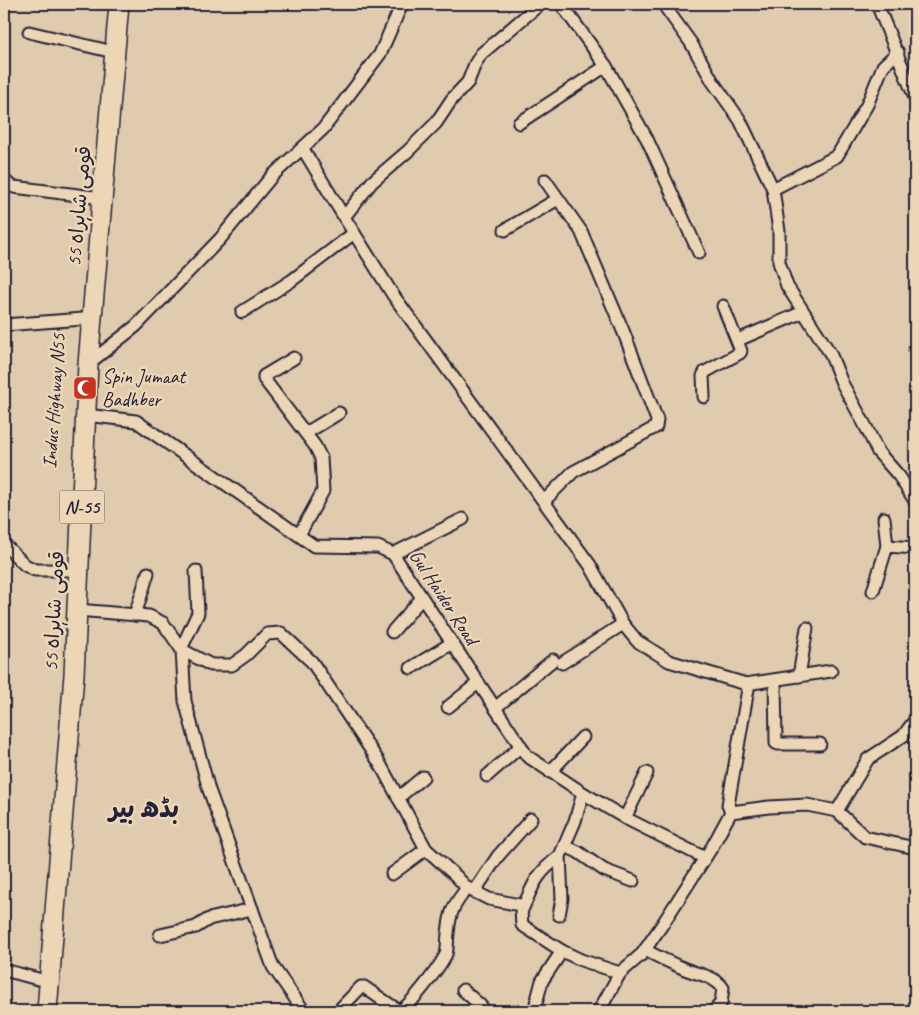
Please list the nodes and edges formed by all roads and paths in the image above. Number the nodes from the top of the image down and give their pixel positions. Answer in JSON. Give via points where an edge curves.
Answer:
{"nodes":[{"id":1,"x":108,"y":4,"type":"edge"},
{"id":2,"x":120,"y":4,"type":"edge"},
{"id":3,"x":402,"y":4,"type":"edge"},
{"id":4,"x":540,"y":4,"type":"edge"},
{"id":5,"x":561,"y":4,"type":"edge"},
{"id":6,"x":663,"y":4,"type":"edge"},
{"id":7,"x":877,"y":4,"type":"edge"},
{"id":8,"x":29,"y":32,"type":"dead end"},
{"id":9,"x":105,"y":50,"type":"junction"},
{"id":10,"x":898,"y":52,"type":"junction"},
{"id":11,"x":606,"y":66,"type":"junction"},
{"id":12,"x":915,"y":98,"type":"edge"},
{"id":13,"x":519,"y":123,"type":"dead end"},
{"id":14,"x":303,"y":148,"type":"junction"},
{"id":15,"x":4,"y":179,"type":"edge"},
{"id":16,"x":545,"y":180,"type":"dead end"},
{"id":17,"x":773,"y":189,"type":"junction"},
{"id":18,"x":94,"y":197,"type":"junction"},
{"id":19,"x":558,"y":199,"type":"junction"},
{"id":20,"x":344,"y":217,"type":"junction"},
{"id":21,"x":505,"y":230,"type":"dead end"},
{"id":22,"x":354,"y":233,"type":"junction"},
{"id":23,"x":699,"y":253,"type":"dead end"},
{"id":24,"x":723,"y":306,"type":"dead end"},
{"id":25,"x":242,"y":312,"type":"dead end"},
{"id":26,"x":803,"y":312,"type":"junction"},
{"id":27,"x":83,"y":320,"type":"junction"},
{"id":28,"x":4,"y":325,"type":"edge"},
{"id":29,"x":738,"y":340,"type":"junction"},
{"id":30,"x":294,"y":358,"type":"dead end"},
{"id":31,"x":88,"y":364,"type":"junction"},
{"id":32,"x":704,"y":397,"type":"dead end"},
{"id":33,"x":339,"y":413,"type":"dead end"},
{"id":34,"x":86,"y":415,"type":"junction"},
{"id":35,"x":306,"y":434,"type":"junction"},
{"id":36,"x":544,"y":501,"type":"junction"},
{"id":37,"x":915,"y":501,"type":"edge"},
{"id":38,"x":884,"y":518,"type":"dead end"},
{"id":39,"x":463,"y":519,"type":"dead end"},
{"id":40,"x":298,"y":535,"type":"junction"},
{"id":41,"x":4,"y":544,"type":"edge"},
{"id":42,"x":887,"y":546,"type":"junction"},
{"id":43,"x":915,"y":548,"type":"edge"},
{"id":44,"x":393,"y":554,"type":"junction"},
{"id":45,"x":68,"y":570,"type":"junction"},
{"id":46,"x":196,"y":571,"type":"dead end"},
{"id":47,"x":148,"y":573,"type":"dead end"},
{"id":48,"x":873,"y":591,"type":"dead end"},
{"id":49,"x":422,"y":598,"type":"junction"},
{"id":50,"x":77,"y":610,"type":"junction"},
{"id":51,"x":135,"y":615,"type":"junction"},
{"id":52,"x":623,"y":624,"type":"junction"},
{"id":53,"x":807,"y":628,"type":"dead end"},
{"id":54,"x":392,"y":632,"type":"dead end"},
{"id":55,"x":452,"y":643,"type":"junction"},
{"id":56,"x":181,"y":649,"type":"junction"},
{"id":57,"x":411,"y":668,"type":"dead end"},
{"id":58,"x":830,"y":671,"type":"dead end"},
{"id":59,"x":799,"y":676,"type":"junction"},
{"id":60,"x":775,"y":680,"type":"junction"},
{"id":61,"x":478,"y":683,"type":"junction"},
{"id":62,"x":746,"y":684,"type":"junction"},
{"id":63,"x":448,"y":707,"type":"dead end"},
{"id":64,"x":495,"y":708,"type":"junction"},
{"id":65,"x":915,"y":720,"type":"edge"},
{"id":66,"x":583,"y":737,"type":"dead end"},
{"id":67,"x":820,"y":744,"type":"dead end"},
{"id":68,"x":521,"y":746,"type":"junction"},
{"id":69,"x":550,"y":772,"type":"junction"},
{"id":70,"x":647,"y":773,"type":"dead end"},
{"id":71,"x":487,"y":776,"type":"dead end"},
{"id":72,"x":423,"y":777,"type":"dead end"},
{"id":73,"x":583,"y":793,"type":"junction"},
{"id":74,"x":398,"y":798,"type":"junction"},
{"id":75,"x":838,"y":811,"type":"junction"},
{"id":76,"x":731,"y":812,"type":"junction"},
{"id":77,"x":625,"y":818,"type":"junction"},
{"id":78,"x":532,"y":819,"type":"dead end"},
{"id":79,"x":915,"y":848,"type":"edge"},
{"id":80,"x":426,"y":849,"type":"junction"},
{"id":81,"x":562,"y":851,"type":"junction"},
{"id":82,"x":705,"y":858,"type":"junction"},
{"id":83,"x":392,"y":874,"type":"dead end"},
{"id":84,"x":633,"y":881,"type":"dead end"},
{"id":85,"x":470,"y":890,"type":"junction"},
{"id":86,"x":252,"y":909,"type":"junction"},
{"id":87,"x":522,"y":910,"type":"junction"},
{"id":88,"x":559,"y":915,"type":"dead end"},
{"id":89,"x":160,"y":935,"type":"dead end"},
{"id":90,"x":645,"y":950,"type":"junction"},
{"id":91,"x":562,"y":951,"type":"junction"},
{"id":92,"x":4,"y":970,"type":"edge"},
{"id":93,"x":620,"y":973,"type":"junction"},
{"id":94,"x":38,"y":979,"type":"junction"},
{"id":95,"x":463,"y":990,"type":"dead end"},
{"id":96,"x":36,"y":1011,"type":"edge"},
{"id":97,"x":47,"y":1011,"type":"edge"},
{"id":98,"x":304,"y":1011,"type":"edge"},
{"id":99,"x":338,"y":1011,"type":"edge"},
{"id":100,"x":485,"y":1011,"type":"edge"},
{"id":101,"x":534,"y":1011,"type":"edge"},
{"id":102,"x":599,"y":1011,"type":"edge"},
{"id":103,"x":714,"y":1011,"type":"edge"}],
"edges":[{"from":1,"to":9,"type":"highway","name":"Indus Highway N55","number":"N-55"},
{"from":2,"to":31,"type":"highway","name":"قومی شاہراہ 55","number":"N-55"},
{"from":3,"to":14,"type":"street","via":[[370,70],[323,130]]},
{"from":4,"to":20,"type":"street","via":[[481,54],[468,82],[436,123],[372,182]]},
{"from":5,"to":11,"type":"street"},
{"from":6,"to":17,"type":"street","via":[[740,120]]},
{"from":7,"to":10,"type":"street"},
{"from":8,"to":9,"type":"street"},
{"from":9,"to":18,"type":"highway","name":"Indus Highway N55","number":"N-55"},
{"from":10,"to":12,"type":"street"},
{"from":10,"to":17,"type":"street","via":[[883,66],[867,105],[837,156]]},
{"from":11,"to":13,"type":"street"},
{"from":11,"to":23,"type":"street","via":[[647,139]]},
{"from":14,"to":20,"type":"street"},
{"from":14,"to":31,"type":"street","via":[[272,176],[220,238],[136,326]]},
{"from":15,"to":18,"type":"street","via":[[14,187]]},
{"from":16,"to":19,"type":"street"},
{"from":17,"to":26,"type":"street","via":[[779,231],[779,262],[787,286]]},
{"from":18,"to":27,"type":"highway","name":"Indus Highway N55","number":"N-55"},
{"from":19,"to":21,"type":"street"},
{"from":19,"to":36,"type":"street","via":[[581,231],[657,420],[656,427],[574,472]]},
{"from":20,"to":22,"type":"street"},
{"from":22,"to":25,"type":"street","via":[[291,282]]},
{"from":22,"to":36,"type":"street","via":[[393,295]]},
{"from":24,"to":29,"type":"street"},
{"from":26,"to":29,"type":"street"},
{"from":26,"to":37,"type":"street","via":[[830,353],[878,452]]},
{"from":27,"to":28,"type":"street"},
{"from":27,"to":45,"type":"highway","name":"Indus Highway N55","number":"N-55","via":[[71,474]]},
{"from":29,"to":32,"type":"street","via":[[740,354],[705,372]]},
{"from":30,"to":35,"type":"street","via":[[265,374],[264,379]]},
{"from":31,"to":34,"type":"highway","name":"قومی شاہراہ 55","number":"N-55"},
{"from":33,"to":35,"type":"street"},
{"from":34,"to":40,"type":"street","name":"Gul Haider Road","via":[[136,421]]},
{"from":34,"to":50,"type":"highway","name":"قومی شاہراہ 55","number":"N-55"},
{"from":35,"to":40,"type":"street","via":[[321,458],[323,491]]},
{"from":36,"to":52,"type":"street","via":[[590,565]]},
{"from":38,"to":42,"type":"street"},
{"from":39,"to":44,"type":"street"},
{"from":40,"to":44,"type":"street","name":"Gul Haider Road","via":[[314,546],[378,547]]},
{"from":41,"to":45,"type":"street","via":[[25,565],[35,570]]},
{"from":42,"to":43,"type":"street"},
{"from":42,"to":48,"type":"street"},
{"from":44,"to":49,"type":"street","name":"Gul Haider Road"},
{"from":45,"to":94,"type":"highway","name":"Indus Highway N55","number":"N-55"},
{"from":46,"to":56,"type":"street","via":[[198,613]]},
{"from":47,"to":51,"type":"street"},
{"from":49,"to":54,"type":"street"},
{"from":49,"to":55,"type":"street","name":"Gul Haider Road"},
{"from":50,"to":51,"type":"street"},
{"from":50,"to":97,"type":"highway","name":"قومی شاہراہ 55","number":"N-55"},
{"from":51,"to":56,"type":"street","via":[[149,616],[163,623]]},
{"from":52,"to":62,"type":"street","via":[[637,640],[669,661]]},
{"from":52,"to":64,"type":"street","via":[[557,662]]},
{"from":53,"to":59,"type":"street"},
{"from":55,"to":57,"type":"street"},
{"from":55,"to":61,"type":"street","name":"Gul Haider Road"},
{"from":56,"to":74,"type":"street","via":[[211,665],[232,665],[267,634],[281,633],[312,662],[379,762]]},
{"from":56,"to":86,"type":"street","via":[[185,701],[209,790]]},
{"from":58,"to":59,"type":"street"},
{"from":59,"to":60,"type":"street"},
{"from":60,"to":62,"type":"street"},
{"from":60,"to":67,"type":"street","via":[[776,743]]},
{"from":61,"to":63,"type":"street"},
{"from":61,"to":64,"type":"street","name":"Gul Haider Road"},
{"from":62,"to":76,"type":"street","via":[[748,689],[728,805]]},
{"from":64,"to":68,"type":"street","name":"Gul Haider Road"},
{"from":65,"to":75,"type":"street","via":[[903,736],[868,759]]},
{"from":66,"to":69,"type":"street"},
{"from":68,"to":69,"type":"street","name":"Gul Haider Road","via":[[527,756]]},
{"from":68,"to":71,"type":"street"},
{"from":69,"to":73,"type":"street","name":"Gul Haider Road"},
{"from":70,"to":77,"type":"street"},
{"from":72,"to":74,"type":"street"},
{"from":73,"to":77,"type":"street","name":"Gul Haider Road"},
{"from":73,"to":81,"type":"street"},
{"from":74,"to":80,"type":"street"},
{"from":75,"to":76,"type":"street","via":[[807,805]]},
{"from":75,"to":79,"type":"street","via":[[865,837]]},
{"from":76,"to":82,"type":"street"},
{"from":77,"to":82,"type":"street","name":"Gul Haider Road"},
{"from":78,"to":85,"type":"street"},
{"from":80,"to":83,"type":"street"},
{"from":80,"to":85,"type":"street"},
{"from":81,"to":84,"type":"street","via":[[578,852],[604,870]]},
{"from":81,"to":87,"type":"street","via":[[537,877]]},
{"from":81,"to":88,"type":"street"},
{"from":82,"to":90,"type":"street"},
{"from":85,"to":87,"type":"street","via":[[489,899],[520,905]]},
{"from":85,"to":99,"type":"street","via":[[453,907],[449,917],[446,953],[422,990],[403,1009],[399,1011],[361,987]]},
{"from":86,"to":89,"type":"street"},
{"from":86,"to":98,"type":"street","via":[[273,967]]},
{"from":87,"to":91,"type":"street","via":[[522,925]]},
{"from":90,"to":93,"type":"street"},
{"from":90,"to":103,"type":"street","via":[[714,979],[723,988],[721,1003]]},
{"from":91,"to":93,"type":"street"},
{"from":91,"to":101,"type":"street","via":[[542,981]]},
{"from":92,"to":94,"type":"street"},
{"from":93,"to":102,"type":"street"},
{"from":94,"to":96,"type":"highway","name":"Indus Highway N55","number":"N-55"},
{"from":95,"to":100,"type":"street"}]}
